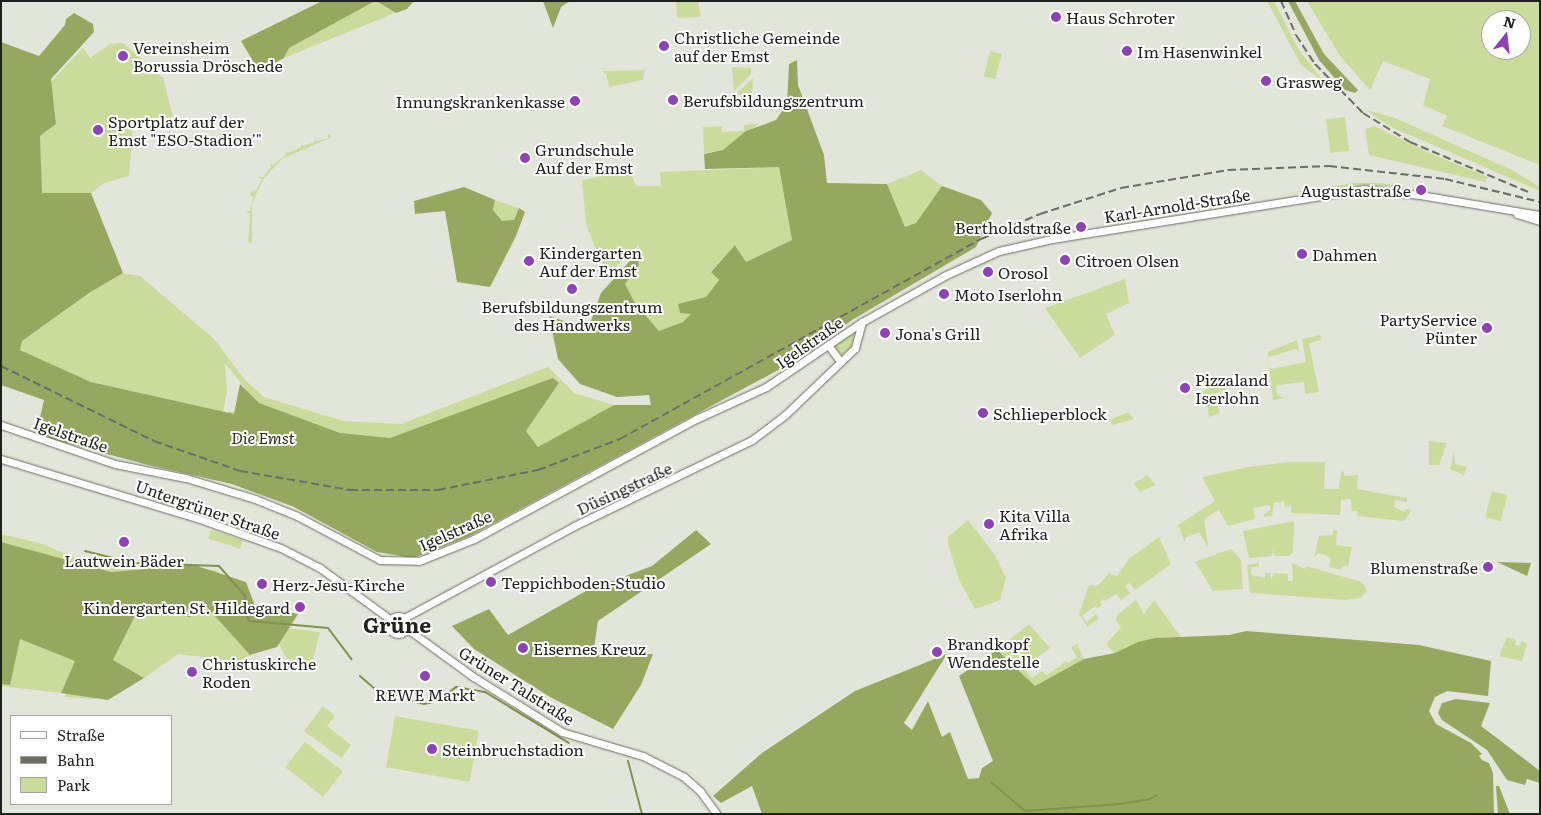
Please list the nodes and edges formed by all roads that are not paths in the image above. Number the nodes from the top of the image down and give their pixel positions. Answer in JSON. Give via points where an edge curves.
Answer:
{"nodes":[{"id":1,"x":1512,"y":212,"type":"junction"},
{"id":2,"x":1540,"y":215,"type":"edge"},
{"id":3,"x":1540,"y":221,"type":"edge"},
{"id":4,"x":862,"y":322,"type":"junction"},
{"id":5,"x":828,"y":345,"type":"junction"},
{"id":6,"x":841,"y":362,"type":"junction"},
{"id":7,"x":1,"y":425,"type":"edge"},
{"id":8,"x":1,"y":459,"type":"edge"},
{"id":9,"x":404,"y":618,"type":"junction"},
{"id":10,"x":391,"y":620,"type":"junction"},
{"id":11,"x":406,"y":628,"type":"junction"},
{"id":12,"x":716,"y":814,"type":"edge"}],
"edges":[{"from":1,"to":2,"type":"main road","name":"Karl-Arnold-Straße"},
{"from":1,"to":3,"type":"main road","name":"Karl-Arnold-Straße"},
{"from":1,"to":4,"type":"main road","name":"Karl-Arnold-Straße","via":[[1420,195],[1363,189],[1052,238],[990,254]]},
{"from":4,"to":5,"type":"main road","name":"Igelstraße"},
{"from":4,"to":6,"type":"main road","name":"Düsingstraße","via":[[860,338]]},
{"from":5,"to":6,"type":"main road"},
{"from":5,"to":7,"type":"main road","name":"Igelstraße","via":[[766,387],[696,419],[474,539],[433,557],[404,563],[366,554],[297,516],[256,499],[186,478],[115,464]]},
{"from":6,"to":9,"type":"main road","name":"Düsingstraße","via":[[782,418],[739,448],[574,526]]},
{"from":8,"to":10,"type":"main road","name":"Untergrüner Straße","via":[[197,518],[281,548],[320,568]]},
{"from":9,"to":10,"type":"main road","via":[[397,616]]},
{"from":9,"to":11,"type":"main road"},
{"from":10,"to":11,"type":"main road","via":[[393,632],[401,633]]},
{"from":11,"to":12,"type":"main road","name":"Grüner Talstraße","via":[[472,676],[562,732],[643,756],[684,777],[700,791]]}]}
